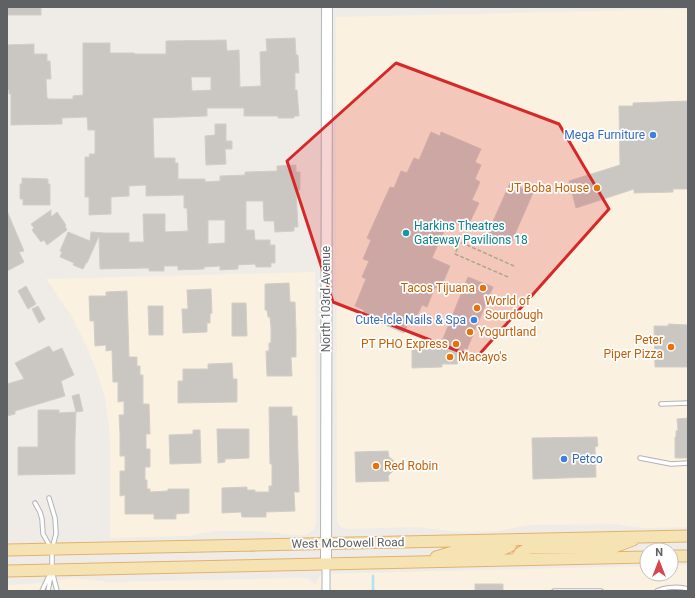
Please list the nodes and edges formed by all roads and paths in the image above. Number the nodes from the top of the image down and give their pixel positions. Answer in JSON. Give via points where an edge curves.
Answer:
{"nodes":[{"id":1,"x":327,"y":7,"type":"edge"},
{"id":2,"x":514,"y":266,"type":"dead end"},
{"id":3,"x":508,"y":277,"type":"dead end"},
{"id":4,"x":688,"y":403,"type":"edge"},
{"id":5,"x":661,"y":404,"type":"dead end"},
{"id":6,"x":640,"y":458,"type":"dead end"},
{"id":7,"x":688,"y":463,"type":"edge"},
{"id":8,"x":49,"y":498,"type":"dead end"},
{"id":9,"x":35,"y":503,"type":"dead end"},
{"id":10,"x":688,"y":536,"type":"edge"},
{"id":11,"x":643,"y":537,"type":"junction"},
{"id":12,"x":513,"y":540,"type":"junction"},
{"id":13,"x":326,"y":544,"type":"junction"},
{"id":14,"x":52,"y":549,"type":"junction"},
{"id":15,"x":7,"y":550,"type":"edge"},
{"id":16,"x":639,"y":557,"type":"edge"},
{"id":17,"x":516,"y":559,"type":"junction"},
{"id":18,"x":420,"y":562,"type":"junction"},
{"id":19,"x":326,"y":564,"type":"junction"},
{"id":20,"x":52,"y":570,"type":"junction"},
{"id":21,"x":7,"y":571,"type":"edge"},
{"id":22,"x":688,"y":589,"type":"edge"},
{"id":23,"x":42,"y":591,"type":"edge"},
{"id":24,"x":48,"y":591,"type":"edge"},
{"id":25,"x":57,"y":591,"type":"edge"},
{"id":26,"x":326,"y":591,"type":"edge"},
{"id":27,"x":554,"y":591,"type":"edge"},
{"id":28,"x":601,"y":591,"type":"edge"},
{"id":29,"x":657,"y":591,"type":"edge"}],
"edges":[{"from":1,"to":13,"type":"street","name":"North 103rd Avenue"},
{"from":2,"to":3,"type":"path","via":[[460,242],[455,254]]},
{"from":4,"to":5,"type":"lane"},
{"from":6,"to":7,"type":"lane","via":[[671,464]]},
{"from":8,"to":14,"type":"lane","via":[[55,518],[56,534]]},
{"from":9,"to":14,"type":"lane","via":[[42,518],[43,534]]},
{"from":10,"to":11,"type":"main road","name":"West McDowell Road"},
{"from":11,"to":12,"type":"main road","name":"West McDowell Road"},
{"from":11,"to":17,"type":"main road","via":[[614,547],[529,548]]},
{"from":12,"to":13,"type":"main road","name":"West McDowell Road"},
{"from":12,"to":18,"type":"main road","via":[[510,546],[501,550],[456,551]]},
{"from":13,"to":14,"type":"main road","name":"West McDowell Road"},
{"from":13,"to":19,"type":"street","name":"North 103rd Avenue"},
{"from":14,"to":15,"type":"main road","name":"West McDowell Road"},
{"from":14,"to":20,"type":"lane"},
{"from":16,"to":17,"type":"main road","name":"West McDowell Road"},
{"from":17,"to":18,"type":"main road","name":"West McDowell Road"},
{"from":18,"to":19,"type":"main road","name":"West McDowell Road"},
{"from":19,"to":20,"type":"main road","name":"West McDowell Road"},
{"from":19,"to":26,"type":"street","name":"North 103rd Avenue"},
{"from":20,"to":21,"type":"main road","name":"West McDowell Road"},
{"from":20,"to":23,"type":"lane"},
{"from":20,"to":24,"type":"lane"},
{"from":20,"to":25,"type":"lane"},
{"from":22,"to":29,"type":"lane","via":[[661,588]]},
{"from":27,"to":28,"type":"lane"}]}
